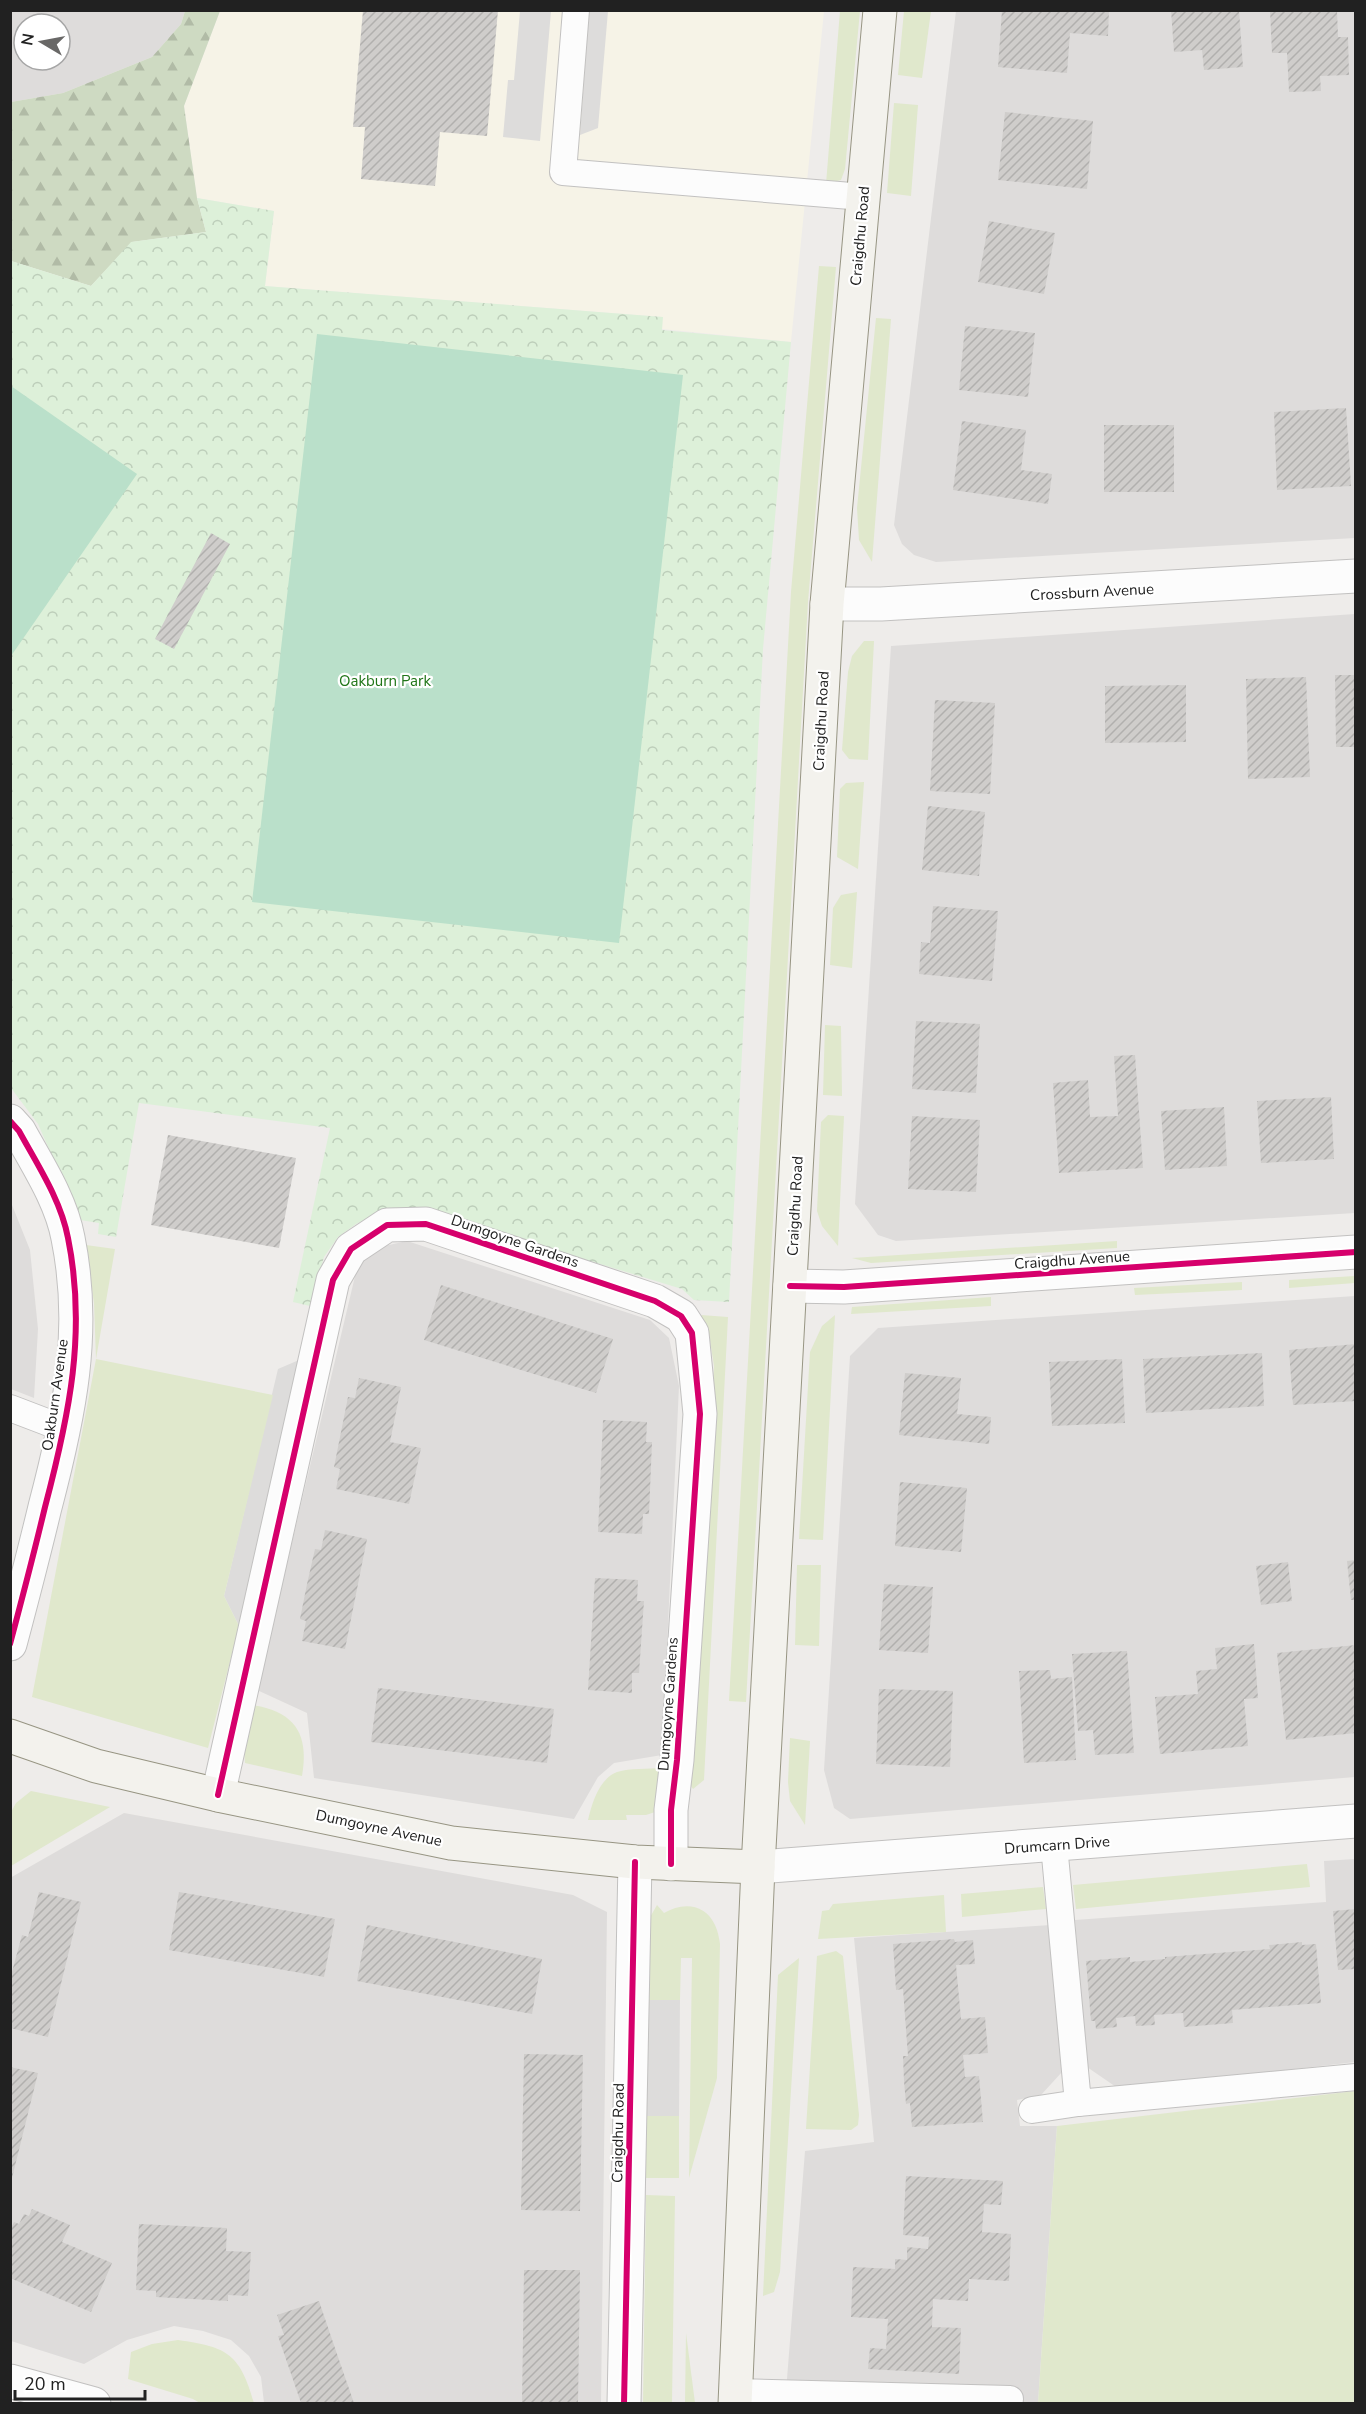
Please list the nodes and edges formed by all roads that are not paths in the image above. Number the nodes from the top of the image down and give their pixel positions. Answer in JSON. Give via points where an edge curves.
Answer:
{"nodes":[{"id":1,"x":576,"y":10,"type":"edge"},
{"id":2,"x":880,"y":10,"type":"edge"},
{"id":3,"x":863,"y":197,"type":"junction"},
{"id":4,"x":1356,"y":576,"type":"edge"},
{"id":5,"x":827,"y":604,"type":"junction"},
{"id":6,"x":10,"y":1122,"type":"edge"},
{"id":7,"x":1356,"y":1252,"type":"edge"},
{"id":8,"x":790,"y":1286,"type":"junction"},
{"id":9,"x":10,"y":1408,"type":"edge"},
{"id":10,"x":65,"y":1430,"type":"junction"},
{"id":11,"x":10,"y":1644,"type":"edge"},
{"id":12,"x":10,"y":1736,"type":"edge"},
{"id":13,"x":218,"y":1795,"type":"junction"},
{"id":14,"x":1356,"y":1821,"type":"edge"},
{"id":15,"x":1054,"y":1845,"type":"junction"},
{"id":16,"x":635,"y":1862,"type":"junction"},
{"id":17,"x":671,"y":1864,"type":"junction"},
{"id":18,"x":758,"y":1867,"type":"junction"},
{"id":19,"x":1356,"y":2077,"type":"edge"},
{"id":20,"x":1078,"y":2103,"type":"junction"},
{"id":21,"x":1032,"y":2110,"type":"dead end"},
{"id":22,"x":10,"y":2381,"type":"edge"},
{"id":23,"x":735,"y":2398,"type":"edge"},
{"id":24,"x":1010,"y":2399,"type":"dead end"},
{"id":25,"x":94,"y":2403,"type":"edge"},
{"id":26,"x":624,"y":2403,"type":"edge"}],
"edges":[{"from":1,"to":3,"type":"lane","via":[[563,172]]},
{"from":2,"to":3,"type":"main road","name":"Craigdhu Road"},
{"from":3,"to":5,"type":"main road","name":"Craigdhu Road"},
{"from":4,"to":5,"type":"street","name":"Crossburn Avenue"},
{"from":5,"to":8,"type":"main road","name":"Craigdhu Road"},
{"from":6,"to":10,"type":"street","name":"Oakburn Avenue","via":[[39,1168],[68,1236],[77,1307],[75,1361]]},
{"from":7,"to":8,"type":"street","name":"Craigdhu Avenue","via":[[844,1287]]},
{"from":8,"to":18,"type":"main road","name":"Craigdhu Road"},
{"from":9,"to":10,"type":"lane"},
{"from":10,"to":11,"type":"street","name":"Oakburn Avenue"},
{"from":12,"to":13,"type":"main road","name":"Dumgoyne Avenue","via":[[96,1766]]},
{"from":13,"to":16,"type":"main road","name":"Dumgoyne Avenue","via":[[451,1843]]},
{"from":13,"to":17,"type":"street","name":"Dumgoyne Gardens","via":[[333,1280],[351,1249],[387,1225],[426,1224],[655,1301],[681,1316],[692,1333],[700,1414],[671,1810]]},
{"from":14,"to":15,"type":"street","name":"Drumcarn Drive"},
{"from":15,"to":18,"type":"street","name":"Drumcarn Drive"},
{"from":15,"to":20,"type":"lane"},
{"from":16,"to":17,"type":"main road","name":"Dumgoyne Avenue"},
{"from":16,"to":26,"type":"street","name":"Craigdhu Road"},
{"from":17,"to":18,"type":"main road","name":"Dumgoyne Avenue"},
{"from":18,"to":23,"type":"main road","name":"Craigdhu Road"},
{"from":19,"to":20,"type":"lane"},
{"from":20,"to":21,"type":"lane"},
{"from":22,"to":25,"type":"street"},
{"from":23,"to":24,"type":"lane"}]}
